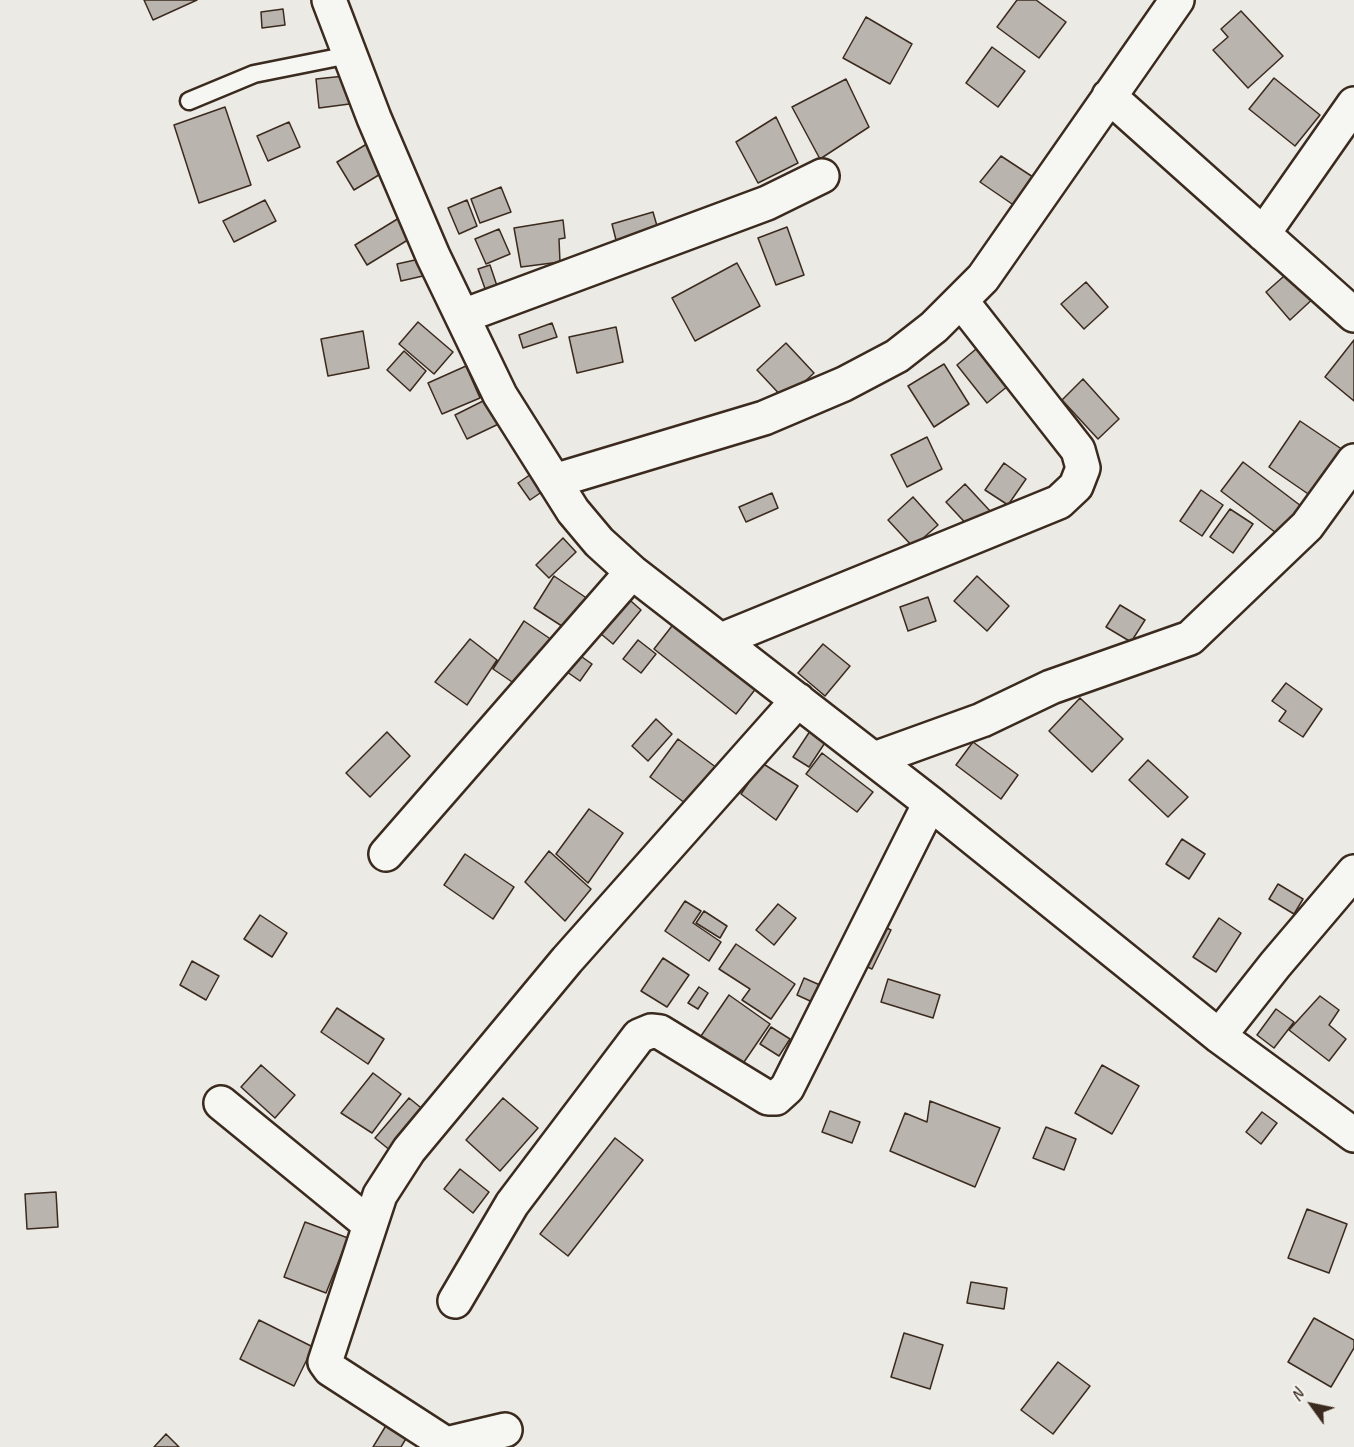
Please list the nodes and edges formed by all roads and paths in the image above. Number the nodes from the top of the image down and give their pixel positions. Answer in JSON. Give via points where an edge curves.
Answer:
{"nodes":[{"id":1,"x":329,"y":0,"type":"edge"},
{"id":2,"x":1177,"y":0,"type":"edge"},
{"id":3,"x":349,"y":55,"type":"junction"},
{"id":4,"x":1109,"y":96,"type":"junction"},
{"id":5,"x":189,"y":101,"type":"dead end"},
{"id":6,"x":1354,"y":104,"type":"edge"},
{"id":7,"x":822,"y":176,"type":"dead end"},
{"id":8,"x":1263,"y":234,"type":"junction"},
{"id":9,"x":962,"y":302,"type":"junction"},
{"id":10,"x":1354,"y":315,"type":"edge"},
{"id":11,"x":463,"y":316,"type":"junction"},
{"id":12,"x":1354,"y":461,"type":"edge"},
{"id":13,"x":554,"y":481,"type":"junction"},
{"id":14,"x":632,"y":572,"type":"junction"},
{"id":15,"x":721,"y":640,"type":"junction"},
{"id":16,"x":798,"y":700,"type":"junction"},
{"id":17,"x":874,"y":759,"type":"junction"},
{"id":18,"x":930,"y":803,"type":"junction"},
{"id":19,"x":386,"y":854,"type":"dead end"},
{"id":20,"x":1354,"y":872,"type":"edge"},
{"id":21,"x":1219,"y":1036,"type":"junction"},
{"id":22,"x":221,"y":1103,"type":"dead end"},
{"id":23,"x":1354,"y":1135,"type":"edge"},
{"id":24,"x":369,"y":1224,"type":"junction"},
{"id":25,"x":455,"y":1301,"type":"dead end"},
{"id":26,"x":505,"y":1430,"type":"dead end"}],
"edges":[{"from":1,"to":3,"type":"street"},
{"from":2,"to":4,"type":"street"},
{"from":3,"to":5,"type":"lane","via":[[254,74]]},
{"from":3,"to":11,"type":"street","via":[[433,256]]},
{"from":4,"to":8,"type":"street"},
{"from":4,"to":9,"type":"street","via":[[983,278]]},
{"from":6,"to":8,"type":"street"},
{"from":7,"to":11,"type":"street","via":[[767,203]]},
{"from":8,"to":10,"type":"street"},
{"from":9,"to":13,"type":"street","via":[[897,356],[844,384],[764,418]]},
{"from":9,"to":15,"type":"street","via":[[1078,450],[1083,468],[1076,486],[1059,502]]},
{"from":11,"to":13,"type":"street","via":[[500,395]]},
{"from":12,"to":17,"type":"street","via":[[1307,526],[1190,638],[1051,687],[982,720]]},
{"from":13,"to":14,"type":"street","via":[[586,526]]},
{"from":14,"to":15,"type":"street"},
{"from":14,"to":19,"type":"street"},
{"from":15,"to":16,"type":"street"},
{"from":16,"to":17,"type":"street"},
{"from":16,"to":24,"type":"street","via":[[567,960],[409,1150],[380,1195]]},
{"from":17,"to":18,"type":"street"},
{"from":18,"to":21,"type":"street"},
{"from":18,"to":25,"type":"street","via":[[787,1088],[776,1098],[768,1098],[660,1032],[639,1036],[512,1204]]},
{"from":20,"to":21,"type":"street"},
{"from":21,"to":23,"type":"street"},
{"from":22,"to":24,"type":"street"},
{"from":24,"to":26,"type":"street","via":[[325,1362],[446,1444]]}]}
